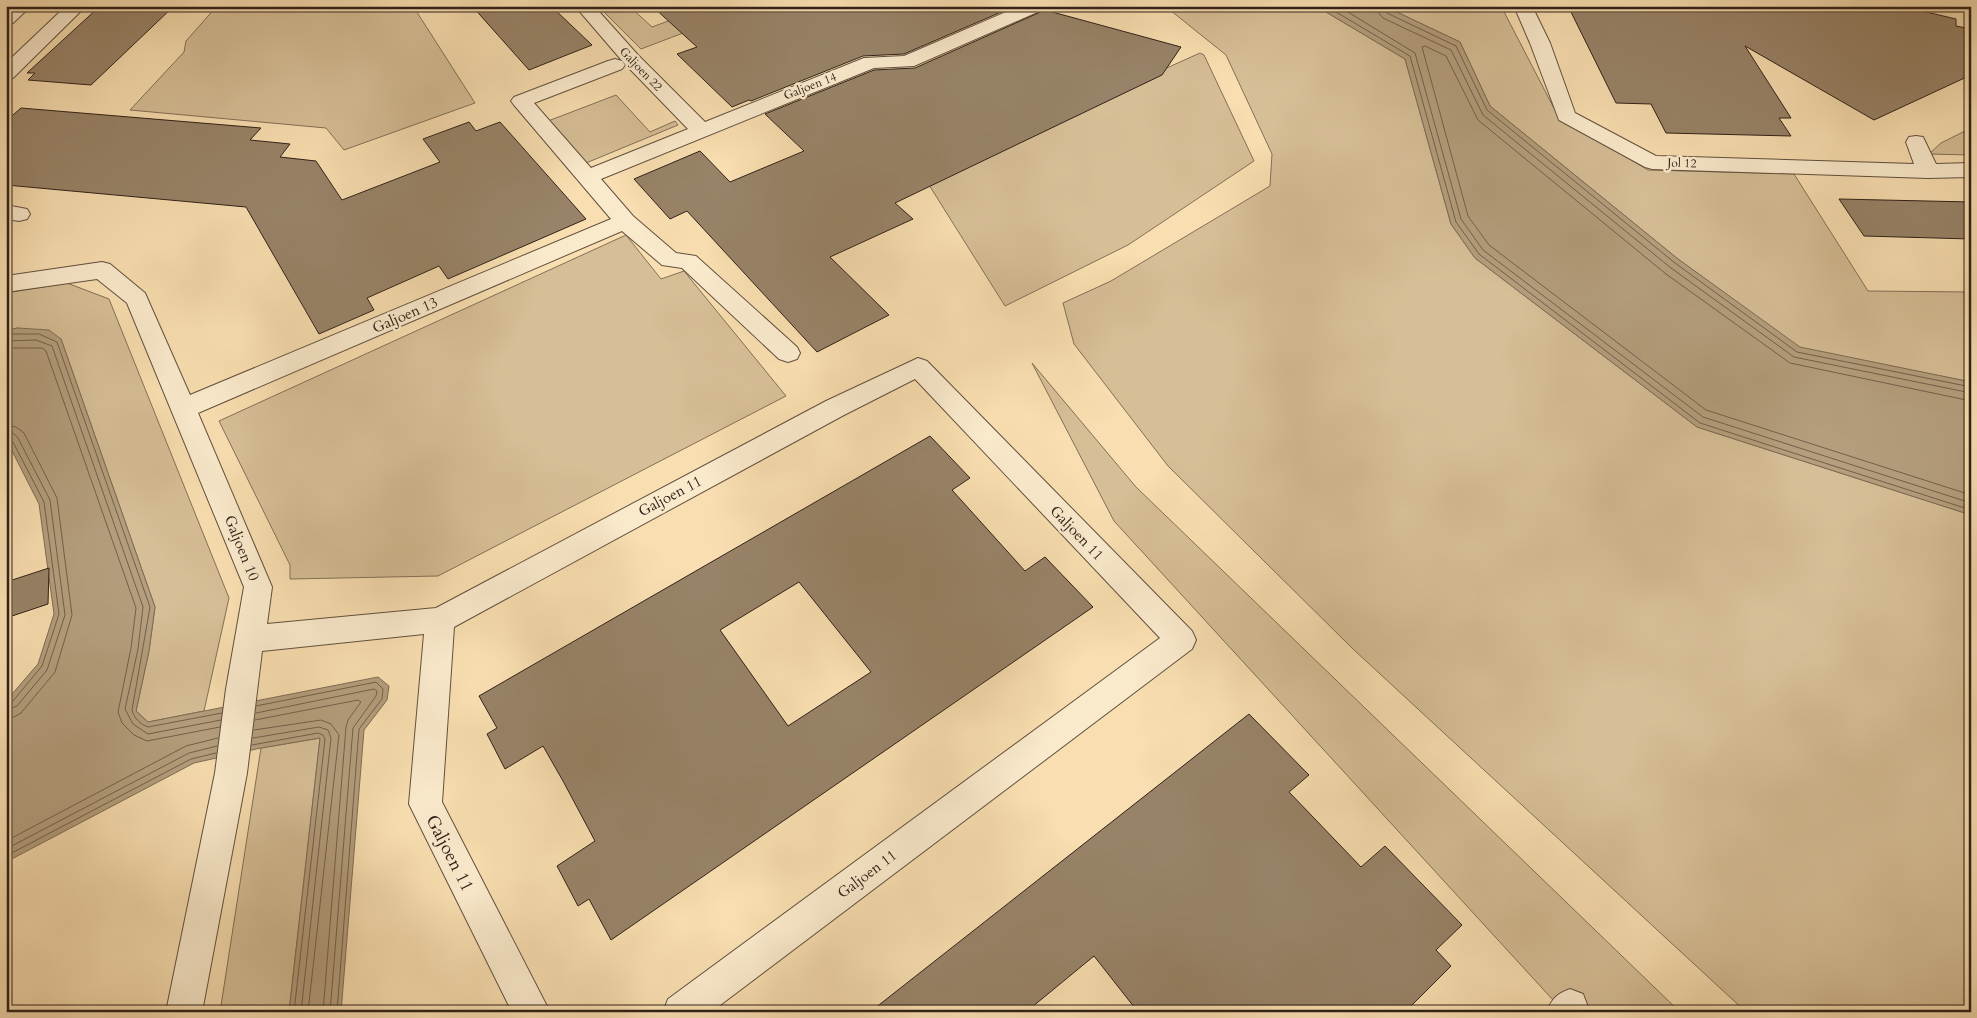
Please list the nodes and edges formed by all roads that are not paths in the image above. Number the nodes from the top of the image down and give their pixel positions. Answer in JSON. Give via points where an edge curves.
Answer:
{"nodes":[{"id":1,"x":22,"y":6,"type":"edge"},
{"id":2,"x":77,"y":6,"type":"edge"},
{"id":3,"x":584,"y":6,"type":"edge"},
{"id":4,"x":1036,"y":6,"type":"edge"},
{"id":5,"x":1523,"y":6,"type":"edge"},
{"id":6,"x":6,"y":19,"type":"edge"},
{"id":7,"x":615,"y":66,"type":"dead end"},
{"id":8,"x":6,"y":74,"type":"edge"},
{"id":9,"x":701,"y":130,"type":"junction"},
{"id":10,"x":1916,"y":142,"type":"dead end"},
{"id":11,"x":1971,"y":170,"type":"edge"},
{"id":12,"x":1928,"y":171,"type":"junction"},
{"id":13,"x":587,"y":178,"type":"junction"},
{"id":14,"x":625,"y":221,"type":"junction"},
{"id":15,"x":6,"y":284,"type":"edge"},
{"id":16,"x":788,"y":353,"type":"dead end"},
{"id":17,"x":185,"y":408,"type":"junction"},
{"id":18,"x":440,"y":620,"type":"junction"},
{"id":19,"x":250,"y":639,"type":"junction"},
{"id":20,"x":184,"y":1012,"type":"edge"},
{"id":21,"x":532,"y":1012,"type":"edge"},
{"id":22,"x":681,"y":1012,"type":"edge"}],
"edges":[{"from":1,"to":6,"type":"street"},
{"from":2,"to":8,"type":"street"},
{"from":3,"to":9,"type":"street","name":"Galjoen 22"},
{"from":4,"to":9,"type":"street","name":"Galjoen 14","via":[[907,62],[871,62]]},
{"from":5,"to":12,"type":"street","name":"Jol 12","via":[[1566,116],[1652,162]]},
{"from":7,"to":13,"type":"street","via":[[521,101]]},
{"from":9,"to":13,"type":"street","name":"Galjoen 14"},
{"from":10,"to":12,"type":"street"},
{"from":11,"to":12,"type":"street","name":"Jol 12"},
{"from":13,"to":14,"type":"street"},
{"from":14,"to":16,"type":"street","via":[[670,260],[688,261]]},
{"from":14,"to":17,"type":"street","name":"Galjoen 13"},
{"from":15,"to":17,"type":"street","name":"Galjoen 10","via":[[102,270],[138,299]]},
{"from":17,"to":19,"type":"street","name":"Galjoen 10","via":[[258,587]]},
{"from":18,"to":19,"type":"street","name":"Galjoen 11"},
{"from":18,"to":21,"type":"street","name":"Galjoen 11","via":[[424,804]]},
{"from":18,"to":22,"type":"street","name":"Galjoen 11","via":[[835,408],[918,367],[1181,640]]},
{"from":19,"to":20,"type":"street","name":"Galjoen 10","via":[[231,773]]}]}
